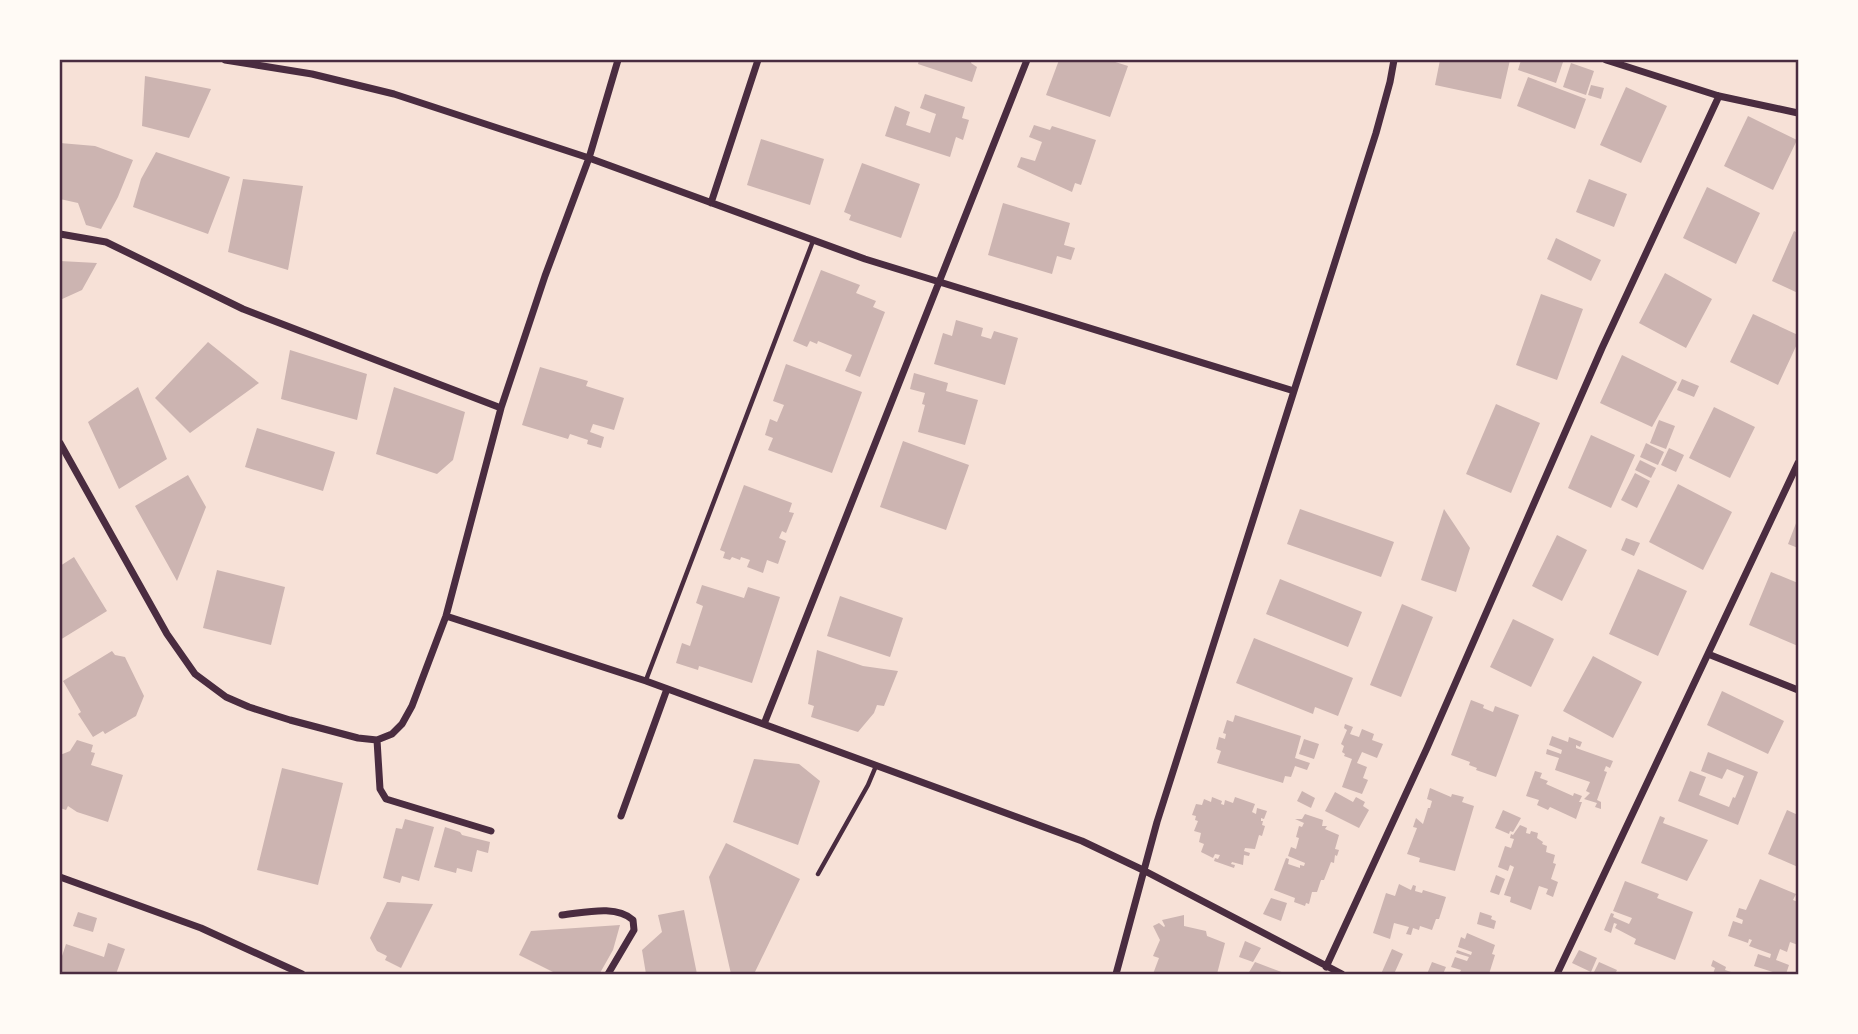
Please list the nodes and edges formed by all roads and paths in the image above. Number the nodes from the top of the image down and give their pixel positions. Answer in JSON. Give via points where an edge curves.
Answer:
{"nodes":[{"id":1,"x":225,"y":60,"type":"edge"},
{"id":2,"x":618,"y":60,"type":"edge"},
{"id":3,"x":758,"y":60,"type":"edge"},
{"id":4,"x":1027,"y":60,"type":"edge"},
{"id":5,"x":1394,"y":60,"type":"edge"},
{"id":6,"x":1606,"y":60,"type":"edge"},
{"id":7,"x":1719,"y":96,"type":"junction"},
{"id":8,"x":1798,"y":113,"type":"edge"},
{"id":9,"x":589,"y":158,"type":"junction"},
{"id":10,"x":711,"y":203,"type":"junction"},
{"id":11,"x":60,"y":234,"type":"edge"},
{"id":12,"x":813,"y":241,"type":"junction"},
{"id":13,"x":940,"y":282,"type":"junction"},
{"id":14,"x":1294,"y":391,"type":"junction"},
{"id":15,"x":501,"y":408,"type":"junction"},
{"id":16,"x":60,"y":443,"type":"edge"},
{"id":17,"x":1798,"y":463,"type":"edge"},
{"id":18,"x":446,"y":616,"type":"junction"},
{"id":19,"x":1708,"y":654,"type":"junction"},
{"id":20,"x":646,"y":681,"type":"junction"},
{"id":21,"x":667,"y":689,"type":"junction"},
{"id":22,"x":1798,"y":690,"type":"edge"},
{"id":23,"x":764,"y":724,"type":"junction"},
{"id":24,"x":377,"y":740,"type":"junction"},
{"id":25,"x":877,"y":765,"type":"junction"},
{"id":26,"x":621,"y":816,"type":"dead end"},
{"id":27,"x":491,"y":831,"type":"dead end"},
{"id":28,"x":1143,"y":870,"type":"junction"},
{"id":29,"x":60,"y":871,"type":"edge"},
{"id":30,"x":818,"y":874,"type":"dead end"},
{"id":31,"x":60,"y":877,"type":"edge"},
{"id":32,"x":71,"y":881,"type":"junction"},
{"id":33,"x":562,"y":915,"type":"dead end"},
{"id":34,"x":1326,"y":967,"type":"junction"},
{"id":35,"x":302,"y":975,"type":"edge"},
{"id":36,"x":608,"y":975,"type":"edge"},
{"id":37,"x":1116,"y":975,"type":"edge"},
{"id":38,"x":1342,"y":975,"type":"edge"},
{"id":39,"x":1557,"y":975,"type":"edge"}],
"edges":[{"from":1,"to":9,"type":"street","via":[[394,94]]},
{"from":2,"to":9,"type":"street"},
{"from":3,"to":10,"type":"street"},
{"from":4,"to":13,"type":"street"},
{"from":5,"to":14,"type":"street","via":[[1376,133]]},
{"from":6,"to":7,"type":"street"},
{"from":7,"to":8,"type":"street"},
{"from":7,"to":34,"type":"street"},
{"from":9,"to":10,"type":"street"},
{"from":9,"to":15,"type":"street"},
{"from":10,"to":12,"type":"street"},
{"from":11,"to":15,"type":"street","via":[[106,242],[243,309]]},
{"from":12,"to":13,"type":"street"},
{"from":12,"to":20,"type":"lane"},
{"from":13,"to":14,"type":"street"},
{"from":13,"to":23,"type":"street"},
{"from":14,"to":28,"type":"street"},
{"from":15,"to":18,"type":"street"},
{"from":16,"to":24,"type":"street","via":[[167,634],[195,674],[249,707]]},
{"from":17,"to":19,"type":"street"},
{"from":18,"to":20,"type":"street"},
{"from":18,"to":24,"type":"street","via":[[402,724]]},
{"from":19,"to":22,"type":"street"},
{"from":19,"to":39,"type":"street"},
{"from":20,"to":21,"type":"street"},
{"from":21,"to":23,"type":"street"},
{"from":21,"to":26,"type":"street"},
{"from":23,"to":25,"type":"street"},
{"from":24,"to":27,"type":"street","via":[[380,789],[386,799]]},
{"from":25,"to":28,"type":"street","via":[[1082,841]]},
{"from":25,"to":30,"type":"lane"},
{"from":28,"to":34,"type":"street"},
{"from":28,"to":37,"type":"street"},
{"from":29,"to":32,"type":"street"},
{"from":31,"to":32,"type":"street"},
{"from":32,"to":35,"type":"street","via":[[201,928]]},
{"from":33,"to":36,"type":"street","via":[[603,911],[633,920],[634,930]]},
{"from":34,"to":38,"type":"street"}]}
